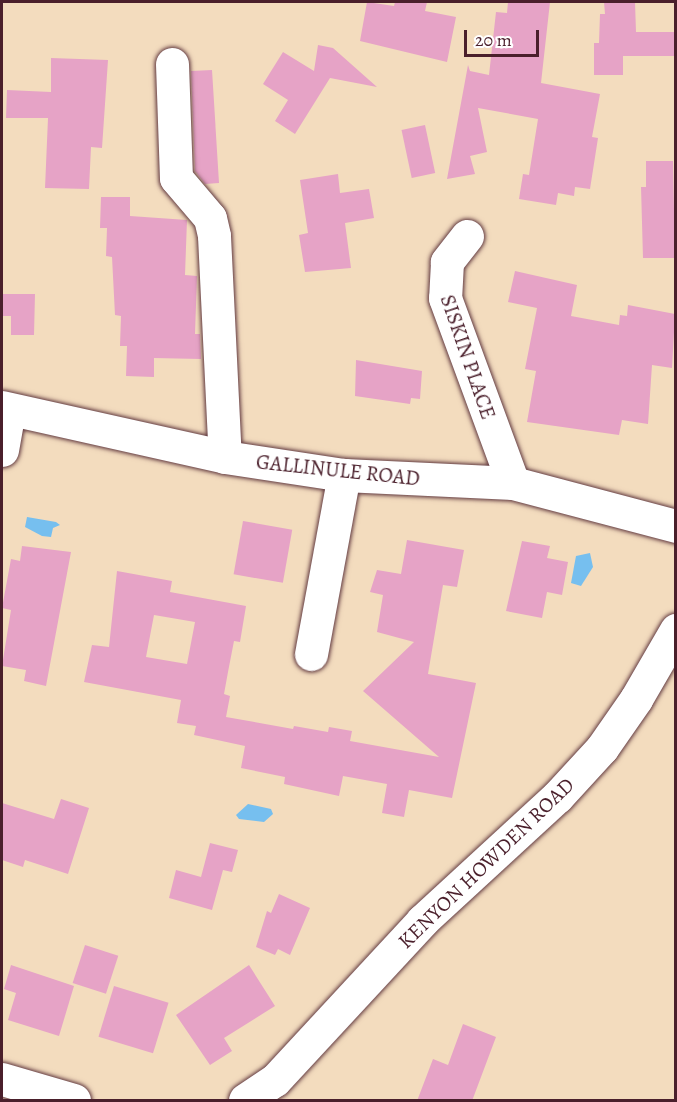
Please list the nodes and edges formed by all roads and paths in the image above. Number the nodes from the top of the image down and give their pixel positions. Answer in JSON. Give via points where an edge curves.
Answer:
{"nodes":[{"id":1,"x":172,"y":64,"type":"dead end"},
{"id":2,"x":467,"y":236,"type":"dead end"},
{"id":3,"x":5,"y":409,"type":"edge"},
{"id":4,"x":2,"y":450,"type":"edge"},
{"id":5,"x":225,"y":457,"type":"junction"},
{"id":6,"x":344,"y":475,"type":"junction"},
{"id":7,"x":513,"y":483,"type":"junction"},
{"id":8,"x":675,"y":526,"type":"edge"},
{"id":9,"x":675,"y":630,"type":"edge"},
{"id":10,"x":311,"y":654,"type":"dead end"},
{"id":11,"x":2,"y":1079,"type":"edge"},
{"id":12,"x":271,"y":1090,"type":"edge"},
{"id":13,"x":74,"y":1101,"type":"edge"},
{"id":14,"x":245,"y":1101,"type":"edge"}],
"edges":[{"from":1,"to":5,"type":"street","via":[[176,178],[210,218],[214,236]]},
{"from":2,"to":7,"type":"street","name":"SISKIN PLACE","via":[[447,262],[445,298]]},
{"from":3,"to":4,"type":"street"},
{"from":3,"to":5,"type":"street","name":"GALLINULE ROAD"},
{"from":5,"to":6,"type":"street","name":"GALLINULE ROAD"},
{"from":6,"to":7,"type":"street","name":"GALLINULE ROAD"},
{"from":6,"to":10,"type":"street"},
{"from":7,"to":8,"type":"street","name":"GALLINULE ROAD"},
{"from":9,"to":12,"type":"street","name":"KENYON HOWDEN ROAD","via":[[636,699],[602,748],[557,797],[422,921]]},
{"from":11,"to":13,"type":"street"},
{"from":12,"to":14,"type":"street","name":"KENYON HOWDEN ROAD"}]}
